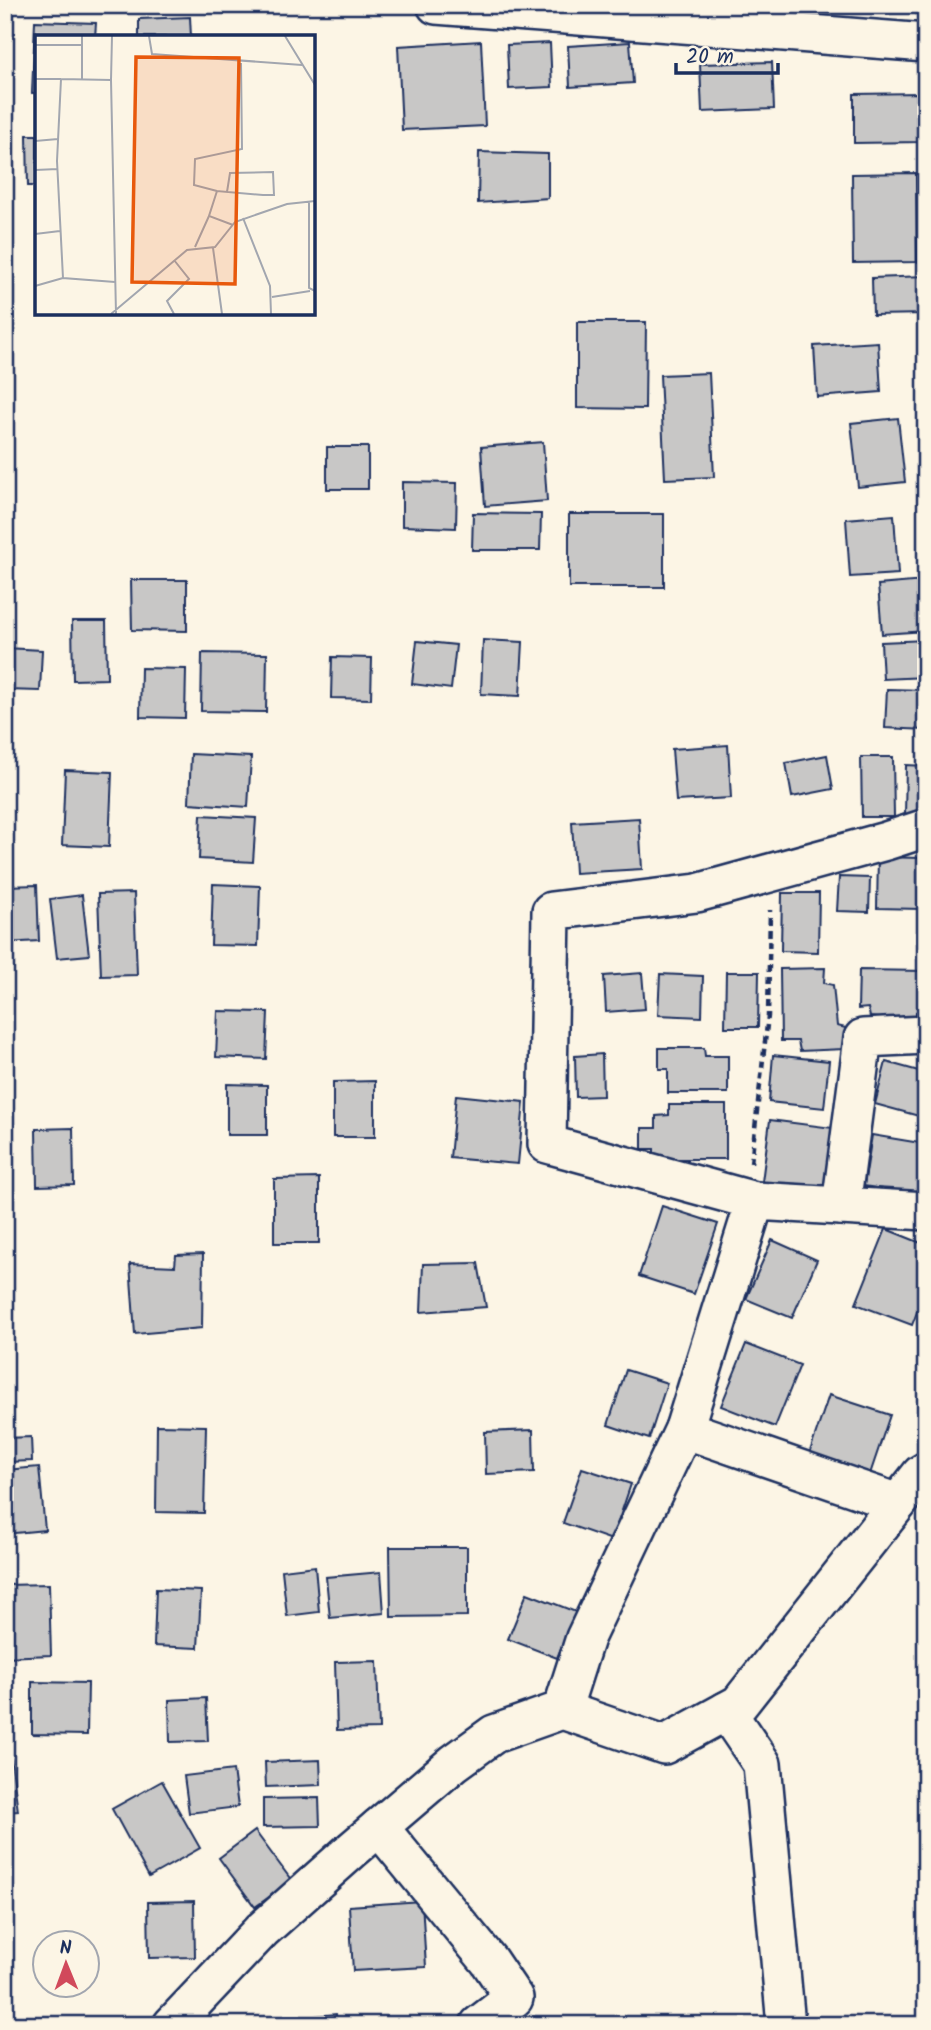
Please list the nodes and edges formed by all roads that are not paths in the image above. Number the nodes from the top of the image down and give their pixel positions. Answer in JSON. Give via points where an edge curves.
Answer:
{"nodes":[{"id":1,"x":436,"y":5,"type":"edge"},
{"id":2,"x":926,"y":43,"type":"edge"},
{"id":3,"x":926,"y":828,"type":"edge"},
{"id":4,"x":926,"y":1035,"type":"edge"},
{"id":5,"x":750,"y":1200,"type":"junction"},
{"id":6,"x":841,"y":1206,"type":"junction"},
{"id":7,"x":926,"y":1211,"type":"edge"},
{"id":8,"x":684,"y":1429,"type":"junction"},
{"id":9,"x":926,"y":1471,"type":"edge"},
{"id":10,"x":898,"y":1503,"type":"junction"},
{"id":11,"x":562,"y":1710,"type":"junction"},
{"id":12,"x":726,"y":1711,"type":"junction"},
{"id":13,"x":379,"y":1827,"type":"junction"},
{"id":14,"x":172,"y":2025,"type":"edge"},
{"id":15,"x":479,"y":2025,"type":"edge"},
{"id":16,"x":786,"y":2025,"type":"edge"}],
"edges":[{"from":1,"to":2,"type":"street"},
{"from":3,"to":5,"type":"street","via":[[697,893],[551,911],[547,1144]]},
{"from":4,"to":6,"type":"street","via":[[863,1038]]},
{"from":5,"to":6,"type":"street"},
{"from":5,"to":8,"type":"street"},
{"from":6,"to":7,"type":"street"},
{"from":8,"to":10,"type":"street"},
{"from":8,"to":11,"type":"street","via":[[585,1638]]},
{"from":9,"to":10,"type":"street"},
{"from":10,"to":12,"type":"street","via":[[739,1704]]},
{"from":11,"to":12,"type":"street","via":[[664,1745]]},
{"from":11,"to":13,"type":"street","via":[[494,1734]]},
{"from":12,"to":16,"type":"street","via":[[762,1764]]},
{"from":13,"to":14,"type":"street","via":[[262,1930]]},
{"from":13,"to":15,"type":"street","via":[[514,1998]]}]}
